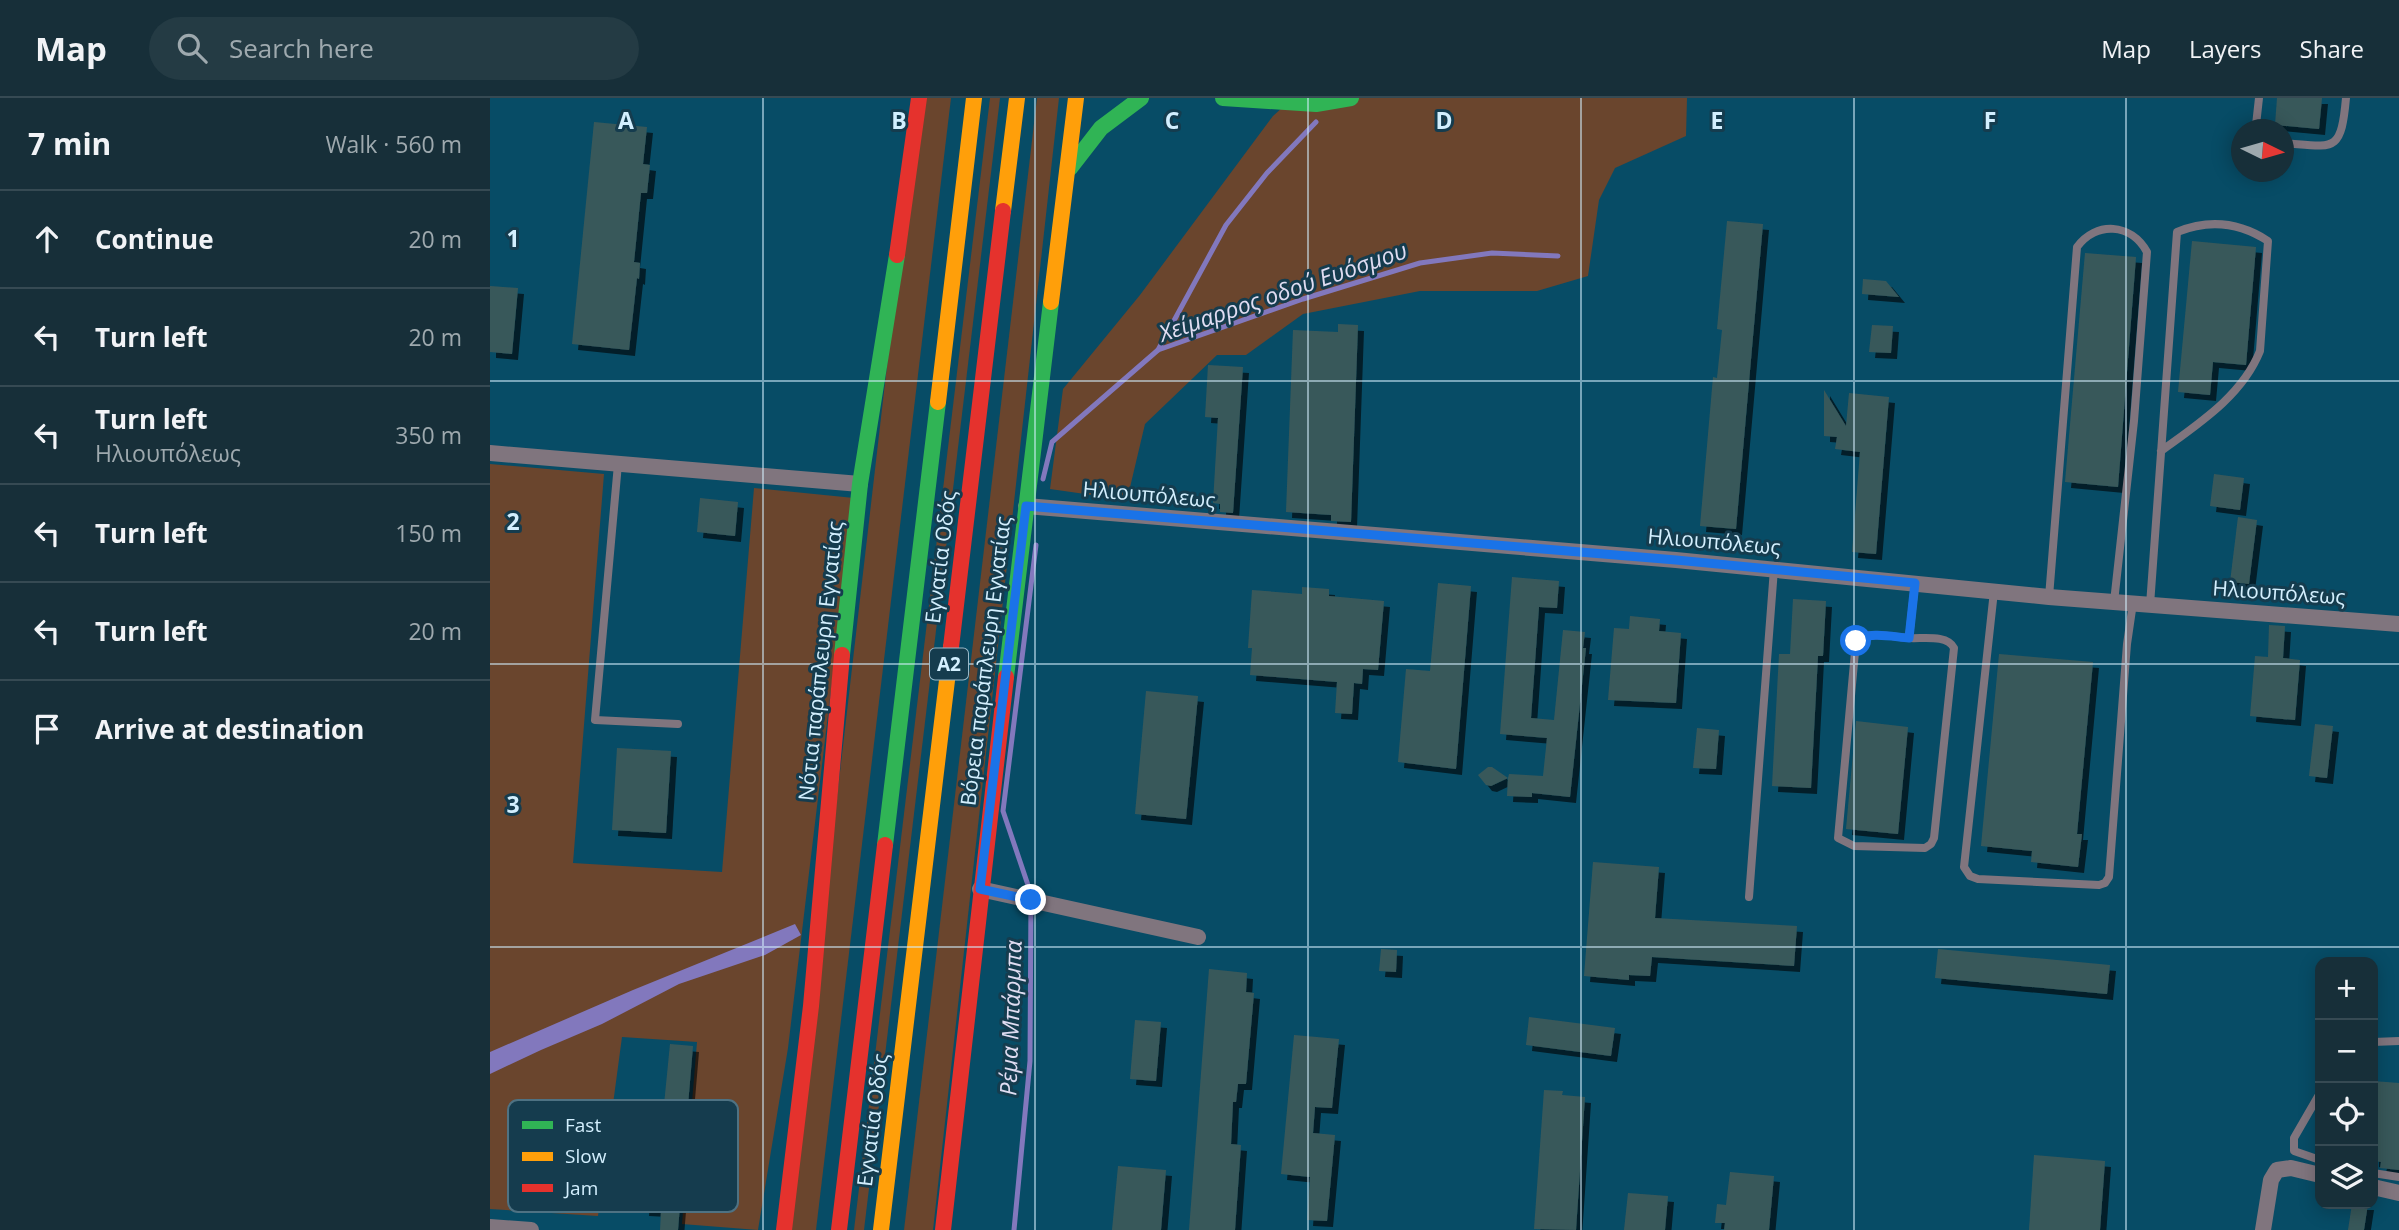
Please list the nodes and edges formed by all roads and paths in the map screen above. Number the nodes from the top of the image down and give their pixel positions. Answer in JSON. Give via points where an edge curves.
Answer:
{"nodes":[{"id":1,"x":919,"y":98,"type":"edge"},
{"id":2,"x":974,"y":98,"type":"edge"},
{"id":3,"x":1017,"y":98,"type":"edge"},
{"id":4,"x":1076,"y":98,"type":"edge"},
{"id":5,"x":1133,"y":98,"type":"edge"},
{"id":6,"x":1141,"y":98,"type":"edge"},
{"id":7,"x":1154,"y":98,"type":"edge"},
{"id":8,"x":1223,"y":98,"type":"edge"},
{"id":9,"x":1351,"y":98,"type":"edge"},
{"id":10,"x":2259,"y":98,"type":"edge"},
{"id":11,"x":2346,"y":98,"type":"edge"},
{"id":12,"x":2257,"y":119,"type":"edge"},
{"id":13,"x":2294,"y":144,"type":"edge"},
{"id":14,"x":1067,"y":173,"type":"junction"},
{"id":15,"x":2161,"y":451,"type":"junction"},
{"id":16,"x":490,"y":453,"type":"edge"},
{"id":17,"x":618,"y":464,"type":"junction"},
{"id":18,"x":860,"y":484,"type":"junction"},
{"id":19,"x":1026,"y":506,"type":"junction"},
{"id":20,"x":1774,"y":569,"type":"junction"},
{"id":21,"x":1915,"y":583,"type":"junction"},
{"id":22,"x":1994,"y":591,"type":"junction"},
{"id":23,"x":2049,"y":597,"type":"junction"},
{"id":24,"x":2115,"y":602,"type":"junction"},
{"id":25,"x":2133,"y":603,"type":"junction"},
{"id":26,"x":2150,"y":605,"type":"junction"},
{"id":27,"x":2399,"y":624,"type":"edge"},
{"id":28,"x":1909,"y":638,"type":"junction"},
{"id":29,"x":678,"y":724,"type":"dead end"},
{"id":30,"x":980,"y":889,"type":"junction"},
{"id":31,"x":1749,"y":897,"type":"dead end"},
{"id":32,"x":1198,"y":937,"type":"dead end"},
{"id":33,"x":2399,"y":1041,"type":"edge"},
{"id":34,"x":2378,"y":1042,"type":"edge"},
{"id":35,"x":2315,"y":1102,"type":"edge"},
{"id":36,"x":2315,"y":1159,"type":"edge"},
{"id":37,"x":2315,"y":1174,"type":"edge"},
{"id":38,"x":2378,"y":1174,"type":"edge"},
{"id":39,"x":2399,"y":1177,"type":"edge"},
{"id":40,"x":2378,"y":1188,"type":"edge"},
{"id":41,"x":2399,"y":1193,"type":"edge"},
{"id":42,"x":490,"y":1227,"type":"edge"},
{"id":43,"x":531,"y":1230,"type":"edge"},
{"id":44,"x":784,"y":1230,"type":"edge"},
{"id":45,"x":839,"y":1230,"type":"edge"},
{"id":46,"x":881,"y":1230,"type":"edge"},
{"id":47,"x":943,"y":1230,"type":"edge"},
{"id":48,"x":2263,"y":1230,"type":"edge"}],
"edges":[{"from":1,"to":18,"type":"main road","name":"Νότια παράπλευρη Εγνατίας"},
{"from":2,"to":45,"type":"main road","name":"Εγνατία Οδός","number":"Α2"},
{"from":3,"to":46,"type":"main road","name":"Εγνατία Οδός","number":"Α2"},
{"from":4,"to":14,"type":"main road","name":"Βόρεια παράπλευρη Εγνατίας"},
{"from":5,"to":6,"type":"main road"},
{"from":6,"to":7,"type":"main road"},
{"from":6,"to":14,"type":"main road","via":[[1096,131]]},
{"from":8,"to":9,"type":"main road","via":[[1316,104]]},
{"from":10,"to":12,"type":"lane"},
{"from":11,"to":13,"type":"lane","via":[[2344,126],[2336,142],[2327,146]]},
{"from":14,"to":19,"type":"main road","name":"Βόρεια παράπλευρη Εγνατίας"},
{"from":15,"to":15,"type":"lane","via":[[2177,232],[2212,223],[2247,229],[2268,241],[2260,351],[2237,389]]},
{"from":15,"to":26,"type":"lane"},
{"from":16,"to":17,"type":"street"},
{"from":17,"to":18,"type":"street"},
{"from":17,"to":29,"type":"lane","via":[[595,720]]},
{"from":18,"to":44,"type":"main road","name":"Νότια παράπλευρη Εγνατίας","via":[[811,1006]]},
{"from":19,"to":20,"type":"street","name":"Ηλιουπόλεως"},
{"from":19,"to":30,"type":"main road","name":"Βόρεια παράπλευρη Εγνατίας"},
{"from":20,"to":21,"type":"street","name":"Ηλιουπόλεως"},
{"from":20,"to":31,"type":"lane"},
{"from":21,"to":22,"type":"street","name":"Ηλιουπόλεως"},
{"from":21,"to":28,"type":"lane"},
{"from":22,"to":23,"type":"street","name":"Ηλιουπόλεως"},
{"from":22,"to":25,"type":"lane","via":[[1964,867],[1979,879],[2099,885],[2109,877]]},
{"from":23,"to":24,"type":"street","name":"Ηλιουπόλεως"},
{"from":23,"to":24,"type":"lane","via":[[2077,247],[2089,234],[2115,228],[2130,233],[2147,252]]},
{"from":24,"to":25,"type":"street","name":"Ηλιουπόλεως"},
{"from":25,"to":26,"type":"street","name":"Ηλιουπόλεως"},
{"from":26,"to":27,"type":"street","name":"Ηλιουπόλεως"},
{"from":28,"to":28,"type":"lane","via":[[1946,640],[1954,648],[1934,838],[1926,848],[1854,846],[1838,838],[1856,641],[1870,636]]},
{"from":30,"to":32,"type":"street"},
{"from":30,"to":47,"type":"main road","name":"Βόρεια παράπλευρη Εγνατίας"},
{"from":33,"to":34,"type":"lane"},
{"from":35,"to":36,"type":"lane","via":[[2293,1145],[2294,1151]]},
{"from":37,"to":48,"type":"street","via":[[2277,1170],[2271,1180]]},
{"from":38,"to":39,"type":"lane"},
{"from":40,"to":41,"type":"street"},
{"from":42,"to":43,"type":"street"}]}
